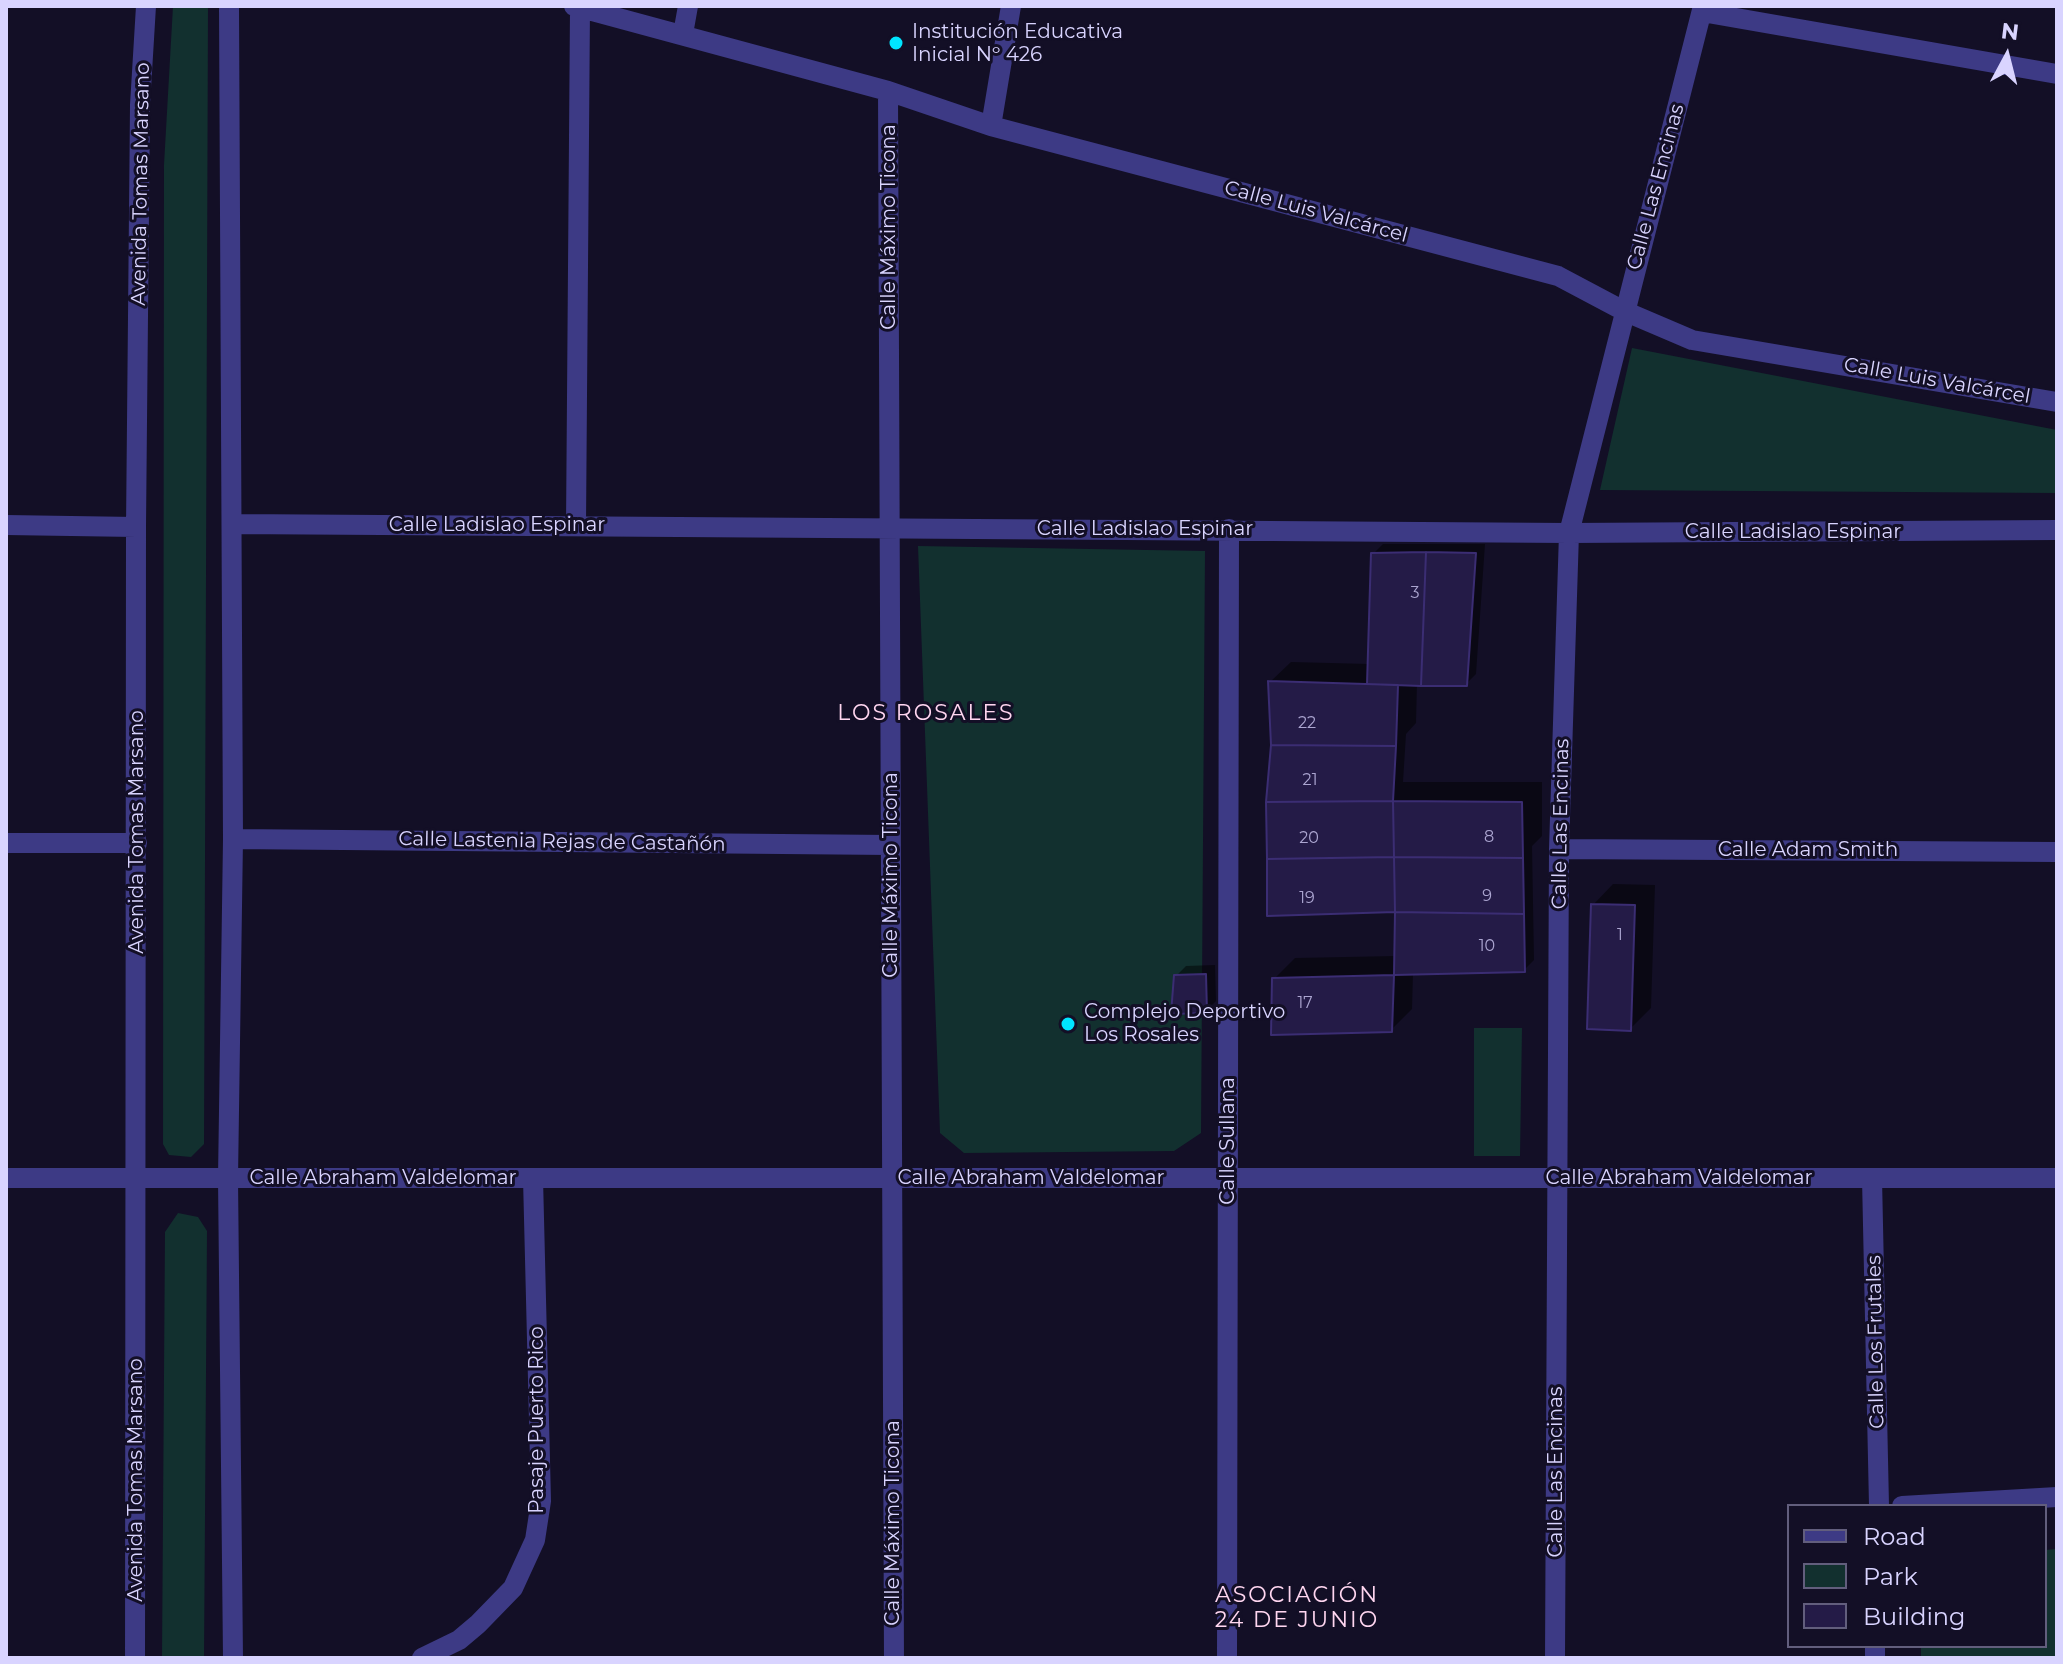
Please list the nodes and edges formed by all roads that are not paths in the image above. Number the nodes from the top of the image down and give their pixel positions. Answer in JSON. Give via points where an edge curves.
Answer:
{"nodes":[{"id":1,"x":146,"y":6,"type":"edge"},
{"id":2,"x":229,"y":6,"type":"edge"},
{"id":3,"x":688,"y":6,"type":"edge"},
{"id":4,"x":1011,"y":6,"type":"edge"},
{"id":5,"x":577,"y":7,"type":"edge"},
{"id":6,"x":1702,"y":9,"type":"edge"},
{"id":7,"x":683,"y":34,"type":"junction"},
{"id":8,"x":2057,"y":74,"type":"edge"},
{"id":9,"x":888,"y":91,"type":"junction"},
{"id":10,"x":991,"y":126,"type":"junction"},
{"id":11,"x":1624,"y":311,"type":"junction"},
{"id":12,"x":2057,"y":402,"type":"edge"},
{"id":13,"x":233,"y":524,"type":"junction"},
{"id":14,"x":6,"y":525,"type":"edge"},
{"id":15,"x":576,"y":526,"type":"junction"},
{"id":16,"x":136,"y":527,"type":"junction"},
{"id":17,"x":890,"y":529,"type":"junction"},
{"id":18,"x":1229,"y":529,"type":"junction"},
{"id":19,"x":2057,"y":530,"type":"edge"},
{"id":20,"x":1569,"y":533,"type":"junction"},
{"id":21,"x":233,"y":839,"type":"junction"},
{"id":22,"x":6,"y":843,"type":"edge"},
{"id":23,"x":137,"y":843,"type":"junction"},
{"id":24,"x":891,"y":845,"type":"junction"},
{"id":25,"x":1559,"y":849,"type":"junction"},
{"id":26,"x":2057,"y":852,"type":"edge"},
{"id":27,"x":6,"y":1178,"type":"edge"},
{"id":28,"x":138,"y":1178,"type":"junction"},
{"id":29,"x":228,"y":1178,"type":"junction"},
{"id":30,"x":533,"y":1178,"type":"junction"},
{"id":31,"x":892,"y":1178,"type":"junction"},
{"id":32,"x":1228,"y":1178,"type":"junction"},
{"id":33,"x":1872,"y":1178,"type":"junction"},
{"id":34,"x":2057,"y":1178,"type":"edge"},
{"id":35,"x":1557,"y":1179,"type":"junction"},
{"id":36,"x":2057,"y":1497,"type":"edge"},
{"id":37,"x":1879,"y":1504,"type":"edge"},
{"id":38,"x":1936,"y":1504,"type":"edge"},
{"id":39,"x":427,"y":1657,"type":"edge"},
{"id":40,"x":135,"y":1658,"type":"edge"},
{"id":41,"x":233,"y":1658,"type":"edge"},
{"id":42,"x":894,"y":1658,"type":"edge"},
{"id":43,"x":1227,"y":1658,"type":"edge"},
{"id":44,"x":1555,"y":1658,"type":"edge"}],
"edges":[{"from":1,"to":16,"type":"street","name":"Avenida Tomas Marsano","via":[[140,105]]},
{"from":2,"to":13,"type":"street"},
{"from":3,"to":7,"type":"street"},
{"from":4,"to":10,"type":"street"},
{"from":5,"to":7,"type":"street","name":"Calle Luis Valcárcel"},
{"from":5,"to":15,"type":"street"},
{"from":6,"to":8,"type":"street"},
{"from":6,"to":11,"type":"street","name":"Calle Las Encinas"},
{"from":7,"to":9,"type":"street","name":"Calle Luis Valcárcel"},
{"from":9,"to":10,"type":"street","name":"Calle Luis Valcárcel"},
{"from":9,"to":17,"type":"street","name":"Calle Máximo Ticona"},
{"from":10,"to":11,"type":"street","name":"Calle Luis Valcárcel","via":[[1558,276]]},
{"from":11,"to":12,"type":"street","name":"Calle Luis Valcárcel","via":[[1692,340]]},
{"from":11,"to":20,"type":"street","name":"Calle Las Encinas"},
{"from":13,"to":15,"type":"street","name":"Calle Ladislao Espinar"},
{"from":13,"to":21,"type":"street"},
{"from":14,"to":16,"type":"street"},
{"from":15,"to":17,"type":"street","name":"Calle Ladislao Espinar"},
{"from":16,"to":23,"type":"street","name":"Avenida Tomas Marsano"},
{"from":17,"to":18,"type":"street","name":"Calle Ladislao Espinar"},
{"from":17,"to":24,"type":"street","name":"Calle Máximo Ticona"},
{"from":18,"to":20,"type":"street","name":"Calle Ladislao Espinar"},
{"from":18,"to":32,"type":"street","name":"Calle Sullana"},
{"from":19,"to":20,"type":"street","name":"Calle Ladislao Espinar"},
{"from":20,"to":25,"type":"street","name":"Calle Las Encinas"},
{"from":21,"to":24,"type":"street","name":"Calle Lastenia Rejas de Castañón"},
{"from":21,"to":29,"type":"street"},
{"from":22,"to":23,"type":"street"},
{"from":23,"to":28,"type":"street","name":"Avenida Tomas Marsano"},
{"from":24,"to":31,"type":"street","name":"Calle Máximo Ticona"},
{"from":25,"to":26,"type":"street","name":"Calle Adam Smith"},
{"from":25,"to":35,"type":"street","name":"Calle Las Encinas"},
{"from":27,"to":28,"type":"street","name":"Calle Abraham Valdelomar"},
{"from":28,"to":29,"type":"street","name":"Calle Abraham Valdelomar"},
{"from":28,"to":40,"type":"street","name":"Avenida Tomas Marsano"},
{"from":29,"to":30,"type":"street","name":"Calle Abraham Valdelomar"},
{"from":29,"to":41,"type":"street"},
{"from":30,"to":31,"type":"street","name":"Calle Abraham Valdelomar"},
{"from":30,"to":39,"type":"street","name":"Pasaje Puerto Rico","via":[[541,1501],[535,1540],[513,1588],[459,1640]]},
{"from":31,"to":32,"type":"street","name":"Calle Abraham Valdelomar"},
{"from":31,"to":42,"type":"street","name":"Calle Máximo Ticona"},
{"from":32,"to":35,"type":"street","name":"Calle Abraham Valdelomar"},
{"from":32,"to":43,"type":"street","name":"Calle Sullana"},
{"from":33,"to":34,"type":"street","name":"Calle Abraham Valdelomar"},
{"from":33,"to":35,"type":"street","name":"Calle Abraham Valdelomar"},
{"from":33,"to":37,"type":"street","name":"Calle Los Frutales"},
{"from":35,"to":44,"type":"street","name":"Calle Las Encinas"},
{"from":36,"to":38,"type":"street"}]}
